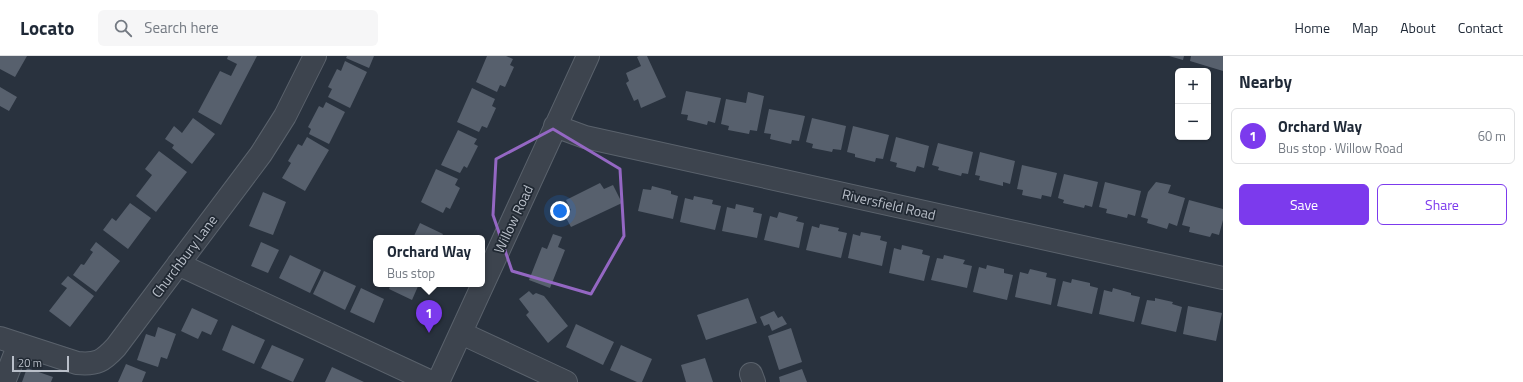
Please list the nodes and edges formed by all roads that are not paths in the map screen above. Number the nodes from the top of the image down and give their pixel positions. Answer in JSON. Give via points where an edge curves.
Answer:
{"nodes":[{"id":1,"x":315,"y":56,"type":"edge"},
{"id":2,"x":588,"y":56,"type":"edge"},
{"id":3,"x":555,"y":126,"type":"junction"},
{"id":4,"x":178,"y":264,"type":"junction"},
{"id":5,"x":1223,"y":278,"type":"edge"},
{"id":6,"x":485,"y":280,"type":"edge"},
{"id":7,"x":482,"y":287,"type":"edge"},
{"id":8,"x":461,"y":333,"type":"junction"},
{"id":9,"x":9,"y":341,"type":"edge"},
{"id":10,"x":4,"y":382,"type":"edge"},
{"id":11,"x":431,"y":382,"type":"edge"},
{"id":12,"x":438,"y":382,"type":"edge"},
{"id":13,"x":566,"y":382,"type":"edge"}],
"edges":[{"from":1,"to":4,"type":"street","name":"Churchbury Lane","via":[[285,116],[261,154]]},
{"from":2,"to":3,"type":"street","name":"Willow Road"},
{"from":3,"to":5,"type":"street","name":"Riversfield Road","via":[[586,137]]},
{"from":3,"to":6,"type":"street","name":"Willow Road"},
{"from":4,"to":9,"type":"street","name":"Churchbury Lane","via":[[116,347],[98,362],[77,363]]},
{"from":4,"to":11,"type":"street"},
{"from":7,"to":8,"type":"street","name":"Willow Road"},
{"from":8,"to":12,"type":"street","name":"Willow Road"},
{"from":8,"to":13,"type":"street"},
{"from":9,"to":10,"type":"street"}]}
